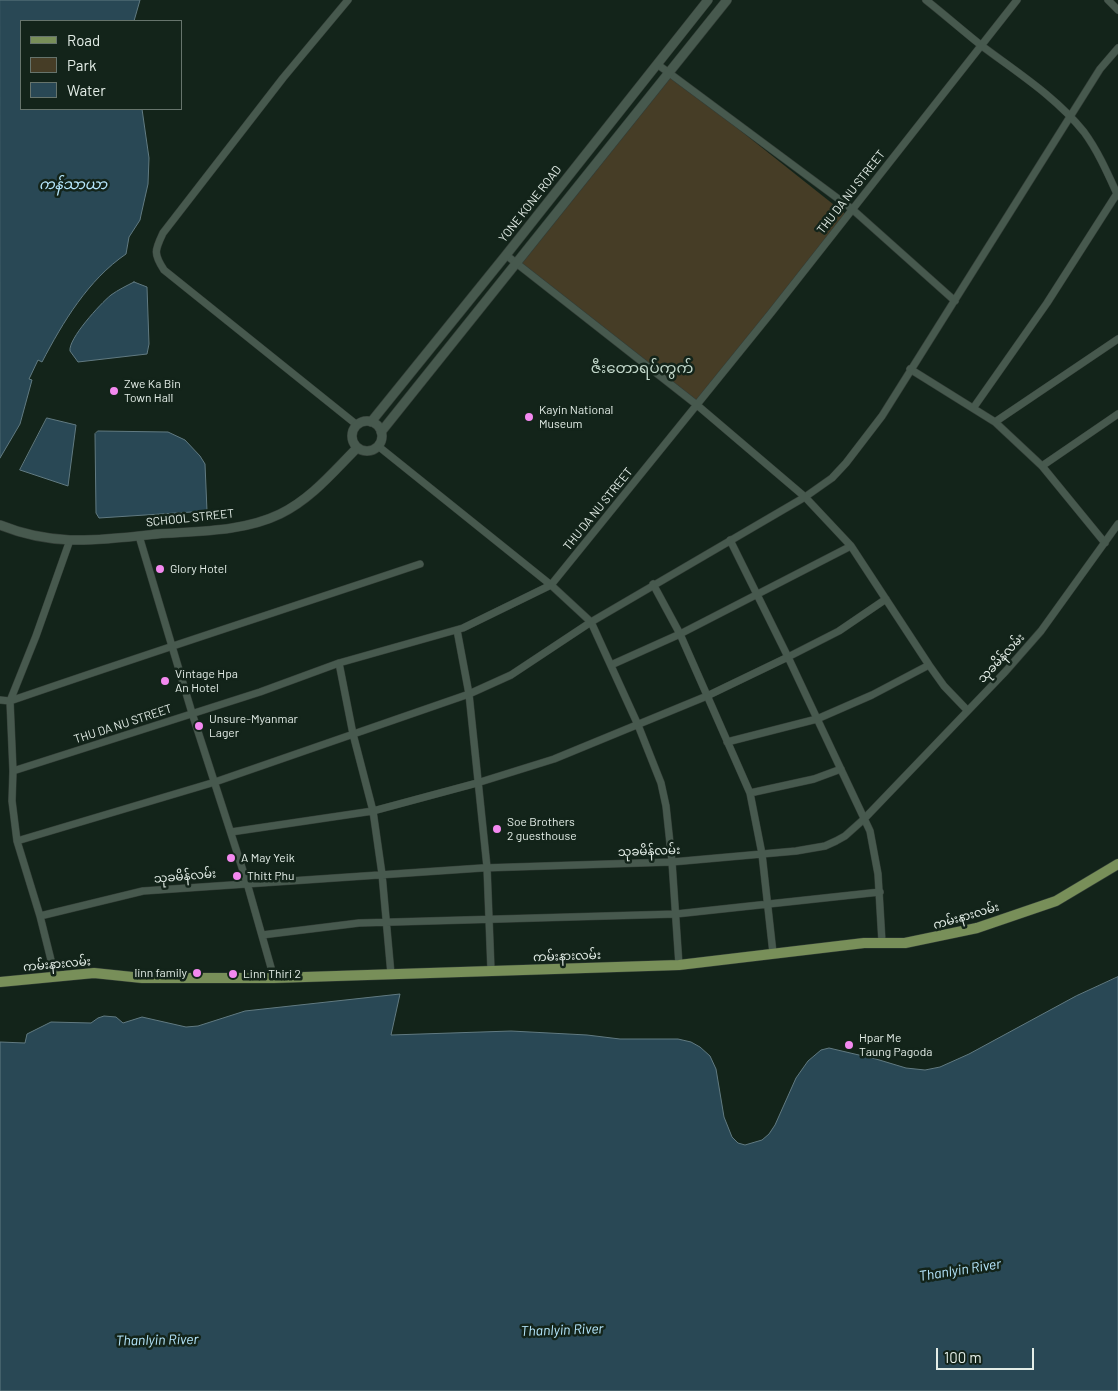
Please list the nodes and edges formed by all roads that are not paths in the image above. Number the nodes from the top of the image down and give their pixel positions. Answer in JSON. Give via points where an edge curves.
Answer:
{"nodes":[{"id":1,"x":348,"y":0,"type":"edge"},
{"id":2,"x":708,"y":0,"type":"edge"},
{"id":3,"x":727,"y":0,"type":"edge"},
{"id":4,"x":926,"y":0,"type":"edge"},
{"id":5,"x":1017,"y":0,"type":"edge"},
{"id":6,"x":1108,"y":0,"type":"edge"},
{"id":7,"x":1118,"y":10,"type":"edge"},
{"id":8,"x":982,"y":45,"type":"junction"},
{"id":9,"x":1118,"y":48,"type":"edge"},
{"id":10,"x":656,"y":64,"type":"junction"},
{"id":11,"x":668,"y":73,"type":"junction"},
{"id":12,"x":1070,"y":116,"type":"junction"},
{"id":13,"x":1118,"y":194,"type":"edge"},
{"id":14,"x":852,"y":209,"type":"junction"},
{"id":15,"x":506,"y":255,"type":"junction"},
{"id":16,"x":516,"y":264,"type":"junction"},
{"id":17,"x":955,"y":300,"type":"junction"},
{"id":18,"x":1118,"y":339,"type":"edge"},
{"id":19,"x":435,"y":343,"type":"junction"},
{"id":20,"x":445,"y":352,"type":"junction"},
{"id":21,"x":910,"y":369,"type":"junction"},
{"id":22,"x":697,"y":404,"type":"junction"},
{"id":23,"x":974,"y":408,"type":"junction"},
{"id":24,"x":1118,"y":414,"type":"edge"},
{"id":25,"x":371,"y":422,"type":"junction"},
{"id":26,"x":995,"y":422,"type":"junction"},
{"id":27,"x":357,"y":424,"type":"junction"},
{"id":28,"x":381,"y":432,"type":"junction"},
{"id":29,"x":378,"y":446,"type":"junction"},
{"id":30,"x":357,"y":448,"type":"junction"},
{"id":31,"x":1042,"y":466,"type":"junction"},
{"id":32,"x":805,"y":497,"type":"junction"},
{"id":33,"x":1118,"y":524,"type":"edge"},
{"id":34,"x":0,"y":525,"type":"edge"},
{"id":35,"x":138,"y":536,"type":"junction"},
{"id":36,"x":70,"y":540,"type":"junction"},
{"id":37,"x":730,"y":540,"type":"junction"},
{"id":38,"x":1105,"y":543,"type":"junction"},
{"id":39,"x":851,"y":546,"type":"junction"},
{"id":40,"x":420,"y":564,"type":"dead end"},
{"id":41,"x":653,"y":584,"type":"junction"},
{"id":42,"x":551,"y":585,"type":"junction"},
{"id":43,"x":757,"y":595,"type":"junction"},
{"id":44,"x":886,"y":599,"type":"junction"},
{"id":45,"x":591,"y":622,"type":"junction"},
{"id":46,"x":458,"y":630,"type":"junction"},
{"id":47,"x":680,"y":634,"type":"junction"},
{"id":48,"x":172,"y":647,"type":"junction"},
{"id":49,"x":788,"y":657,"type":"junction"},
{"id":50,"x":339,"y":663,"type":"junction"},
{"id":51,"x":611,"y":665,"type":"junction"},
{"id":52,"x":929,"y":665,"type":"junction"},
{"id":53,"x":469,"y":694,"type":"junction"},
{"id":54,"x":707,"y":696,"type":"junction"},
{"id":55,"x":0,"y":700,"type":"edge"},
{"id":56,"x":10,"y":701,"type":"junction"},
{"id":57,"x":967,"y":710,"type":"junction"},
{"id":58,"x":192,"y":713,"type":"junction"},
{"id":59,"x":817,"y":719,"type":"junction"},
{"id":60,"x":638,"y":724,"type":"junction"},
{"id":61,"x":353,"y":734,"type":"junction"},
{"id":62,"x":727,"y":742,"type":"junction"},
{"id":63,"x":841,"y":769,"type":"junction"},
{"id":64,"x":13,"y":771,"type":"junction"},
{"id":65,"x":215,"y":782,"type":"junction"},
{"id":66,"x":477,"y":783,"type":"junction"},
{"id":67,"x":750,"y":794,"type":"junction"},
{"id":68,"x":373,"y":811,"type":"junction"},
{"id":69,"x":864,"y":819,"type":"junction"},
{"id":70,"x":231,"y":832,"type":"junction"},
{"id":71,"x":17,"y":841,"type":"junction"},
{"id":72,"x":762,"y":854,"type":"junction"},
{"id":73,"x":672,"y":862,"type":"junction"},
{"id":74,"x":1118,"y":864,"type":"edge"},
{"id":75,"x":487,"y":867,"type":"junction"},
{"id":76,"x":382,"y":874,"type":"junction"},
{"id":77,"x":247,"y":883,"type":"junction"},
{"id":78,"x":880,"y":892,"type":"junction"},
{"id":79,"x":767,"y":905,"type":"junction"},
{"id":80,"x":676,"y":914,"type":"junction"},
{"id":81,"x":40,"y":916,"type":"junction"},
{"id":82,"x":489,"y":918,"type":"junction"},
{"id":83,"x":386,"y":922,"type":"junction"},
{"id":84,"x":262,"y":936,"type":"junction"},
{"id":85,"x":882,"y":942,"type":"junction"},
{"id":86,"x":773,"y":953,"type":"junction"},
{"id":87,"x":679,"y":965,"type":"junction"},
{"id":88,"x":491,"y":970,"type":"junction"},
{"id":89,"x":391,"y":974,"type":"junction"},
{"id":90,"x":55,"y":976,"type":"junction"},
{"id":91,"x":274,"y":978,"type":"junction"},
{"id":92,"x":0,"y":982,"type":"edge"}],
"edges":[{"from":1,"to":27,"type":"street","via":[[175,217],[155,249],[164,270]]},
{"from":2,"to":10,"type":"street","name":"YONE KONE ROAD"},
{"from":3,"to":11,"type":"street"},
{"from":4,"to":8,"type":"street"},
{"from":5,"to":8,"type":"street","name":"THU DA NU STREET"},
{"from":6,"to":7,"type":"street"},
{"from":8,"to":12,"type":"street","via":[[1042,90]]},
{"from":8,"to":14,"type":"street","name":"THU DA NU STREET"},
{"from":9,"to":12,"type":"street","via":[[1100,68]]},
{"from":10,"to":11,"type":"street"},
{"from":10,"to":15,"type":"street","name":"YONE KONE ROAD"},
{"from":11,"to":14,"type":"street"},
{"from":11,"to":16,"type":"street"},
{"from":12,"to":13,"type":"street","via":[[1096,149]]},
{"from":12,"to":17,"type":"street"},
{"from":13,"to":23,"type":"street"},
{"from":14,"to":17,"type":"street"},
{"from":14,"to":22,"type":"street","name":"THU DA NU STREET"},
{"from":15,"to":16,"type":"street"},
{"from":15,"to":19,"type":"street","name":"YONE KONE ROAD"},
{"from":16,"to":20,"type":"street"},
{"from":16,"to":22,"type":"street"},
{"from":17,"to":21,"type":"street"},
{"from":18,"to":26,"type":"street"},
{"from":19,"to":20,"type":"street"},
{"from":19,"to":25,"type":"street","name":"YONE KONE ROAD"},
{"from":20,"to":28,"type":"street"},
{"from":21,"to":23,"type":"street"},
{"from":21,"to":32,"type":"street","via":[[882,416],[846,463],[832,478]]},
{"from":22,"to":32,"type":"street"},
{"from":22,"to":42,"type":"street","name":"THU DA NU STREET"},
{"from":23,"to":26,"type":"street"},
{"from":24,"to":31,"type":"street"},
{"from":25,"to":27,"type":"street"},
{"from":25,"to":28,"type":"street"},
{"from":26,"to":31,"type":"street"},
{"from":27,"to":30,"type":"street","via":[[352,434]]},
{"from":28,"to":29,"type":"street"},
{"from":29,"to":30,"type":"street","via":[[370,451]]},
{"from":29,"to":42,"type":"street"},
{"from":30,"to":35,"type":"street","name":"SCHOOL STREET","via":[[310,495],[279,514],[248,525]]},
{"from":31,"to":38,"type":"street"},
{"from":32,"to":37,"type":"street"},
{"from":32,"to":39,"type":"street"},
{"from":33,"to":38,"type":"street","name":"သုခမိန်လမ်း"},
{"from":34,"to":36,"type":"street","name":"SCHOOL STREET","via":[[25,534]]},
{"from":35,"to":36,"type":"street","name":"SCHOOL STREET"},
{"from":35,"to":48,"type":"street"},
{"from":36,"to":56,"type":"street"},
{"from":37,"to":41,"type":"street"},
{"from":37,"to":43,"type":"street"},
{"from":38,"to":57,"type":"street","name":"သုခမိန်လမ်း","via":[[1041,631]]},
{"from":39,"to":43,"type":"street"},
{"from":39,"to":44,"type":"street"},
{"from":40,"to":48,"type":"street"},
{"from":41,"to":45,"type":"street"},
{"from":41,"to":47,"type":"street"},
{"from":42,"to":45,"type":"street"},
{"from":42,"to":46,"type":"street","name":"THU DA NU STREET"},
{"from":43,"to":47,"type":"street"},
{"from":43,"to":49,"type":"street"},
{"from":44,"to":49,"type":"street","via":[[839,631]]},
{"from":44,"to":52,"type":"street"},
{"from":45,"to":51,"type":"street"},
{"from":45,"to":53,"type":"street","via":[[510,675]]},
{"from":46,"to":50,"type":"street","name":"THU DA NU STREET"},
{"from":46,"to":53,"type":"street"},
{"from":47,"to":51,"type":"street"},
{"from":47,"to":54,"type":"street"},
{"from":48,"to":56,"type":"street"},
{"from":48,"to":58,"type":"street"},
{"from":49,"to":54,"type":"street"},
{"from":49,"to":59,"type":"street"},
{"from":50,"to":58,"type":"street","name":"THU DA NU STREET"},
{"from":50,"to":61,"type":"street"},
{"from":51,"to":60,"type":"street"},
{"from":52,"to":57,"type":"street"},
{"from":52,"to":59,"type":"street","via":[[880,692]]},
{"from":53,"to":61,"type":"street"},
{"from":53,"to":66,"type":"street"},
{"from":54,"to":60,"type":"street"},
{"from":54,"to":62,"type":"street"},
{"from":55,"to":56,"type":"street"},
{"from":56,"to":64,"type":"street"},
{"from":57,"to":69,"type":"street","name":"သုခမိန်လမ်း"},
{"from":58,"to":64,"type":"street","name":"THU DA NU STREET"},
{"from":58,"to":65,"type":"street"},
{"from":59,"to":62,"type":"street"},
{"from":59,"to":63,"type":"street"},
{"from":60,"to":66,"type":"street","via":[[554,758]]},
{"from":60,"to":73,"type":"street","via":[[661,783]]},
{"from":61,"to":65,"type":"street"},
{"from":61,"to":68,"type":"street"},
{"from":62,"to":67,"type":"street"},
{"from":63,"to":67,"type":"street"},
{"from":63,"to":69,"type":"street"},
{"from":64,"to":71,"type":"street","via":[[12,801]]},
{"from":65,"to":70,"type":"street"},
{"from":65,"to":71,"type":"street"},
{"from":66,"to":68,"type":"street"},
{"from":66,"to":75,"type":"street"},
{"from":67,"to":72,"type":"street"},
{"from":68,"to":70,"type":"street"},
{"from":68,"to":76,"type":"street"},
{"from":69,"to":72,"type":"street","name":"သုခမိန်လမ်း","via":[[845,836],[825,846]]},
{"from":69,"to":78,"type":"street","via":[[874,846]]},
{"from":70,"to":77,"type":"street"},
{"from":71,"to":81,"type":"street"},
{"from":72,"to":73,"type":"street","name":"သုခမိန်လမ်း"},
{"from":72,"to":79,"type":"street"},
{"from":73,"to":75,"type":"street","name":"သုခမိန်လမ်း"},
{"from":73,"to":80,"type":"street"},
{"from":74,"to":85,"type":"main road","name":"ကမ်းနားလမ်း","via":[[1056,901],[977,928],[905,943]]},
{"from":75,"to":76,"type":"street","name":"သုခမိန်လမ်း"},
{"from":75,"to":82,"type":"street"},
{"from":76,"to":77,"type":"street","name":"သုခမိန်လမ်း"},
{"from":76,"to":83,"type":"street"},
{"from":77,"to":81,"type":"street","name":"သုခမိန်လမ်း","via":[[143,891]]},
{"from":77,"to":84,"type":"street"},
{"from":78,"to":79,"type":"street"},
{"from":78,"to":85,"type":"street"},
{"from":79,"to":80,"type":"street"},
{"from":79,"to":86,"type":"street"},
{"from":80,"to":82,"type":"street"},
{"from":80,"to":87,"type":"street"},
{"from":81,"to":90,"type":"street"},
{"from":82,"to":83,"type":"street"},
{"from":82,"to":88,"type":"street"},
{"from":83,"to":84,"type":"street","via":[[334,925]]},
{"from":83,"to":89,"type":"street"},
{"from":84,"to":91,"type":"street"},
{"from":85,"to":86,"type":"main road","name":"ကမ်းနားလမ်း"},
{"from":86,"to":87,"type":"main road","name":"ကမ်းနားလမ်း"},
{"from":87,"to":88,"type":"main road","name":"ကမ်းနားလမ်း"},
{"from":88,"to":89,"type":"main road","name":"ကမ်းနားလမ်း"},
{"from":89,"to":91,"type":"main road","name":"ကမ်းနားလမ်း"},
{"from":90,"to":91,"type":"main road","name":"ကမ်းနားလမ်း","via":[[94,973],[142,978]]},
{"from":90,"to":92,"type":"main road","name":"ကမ်းနားလမ်း"}]}
